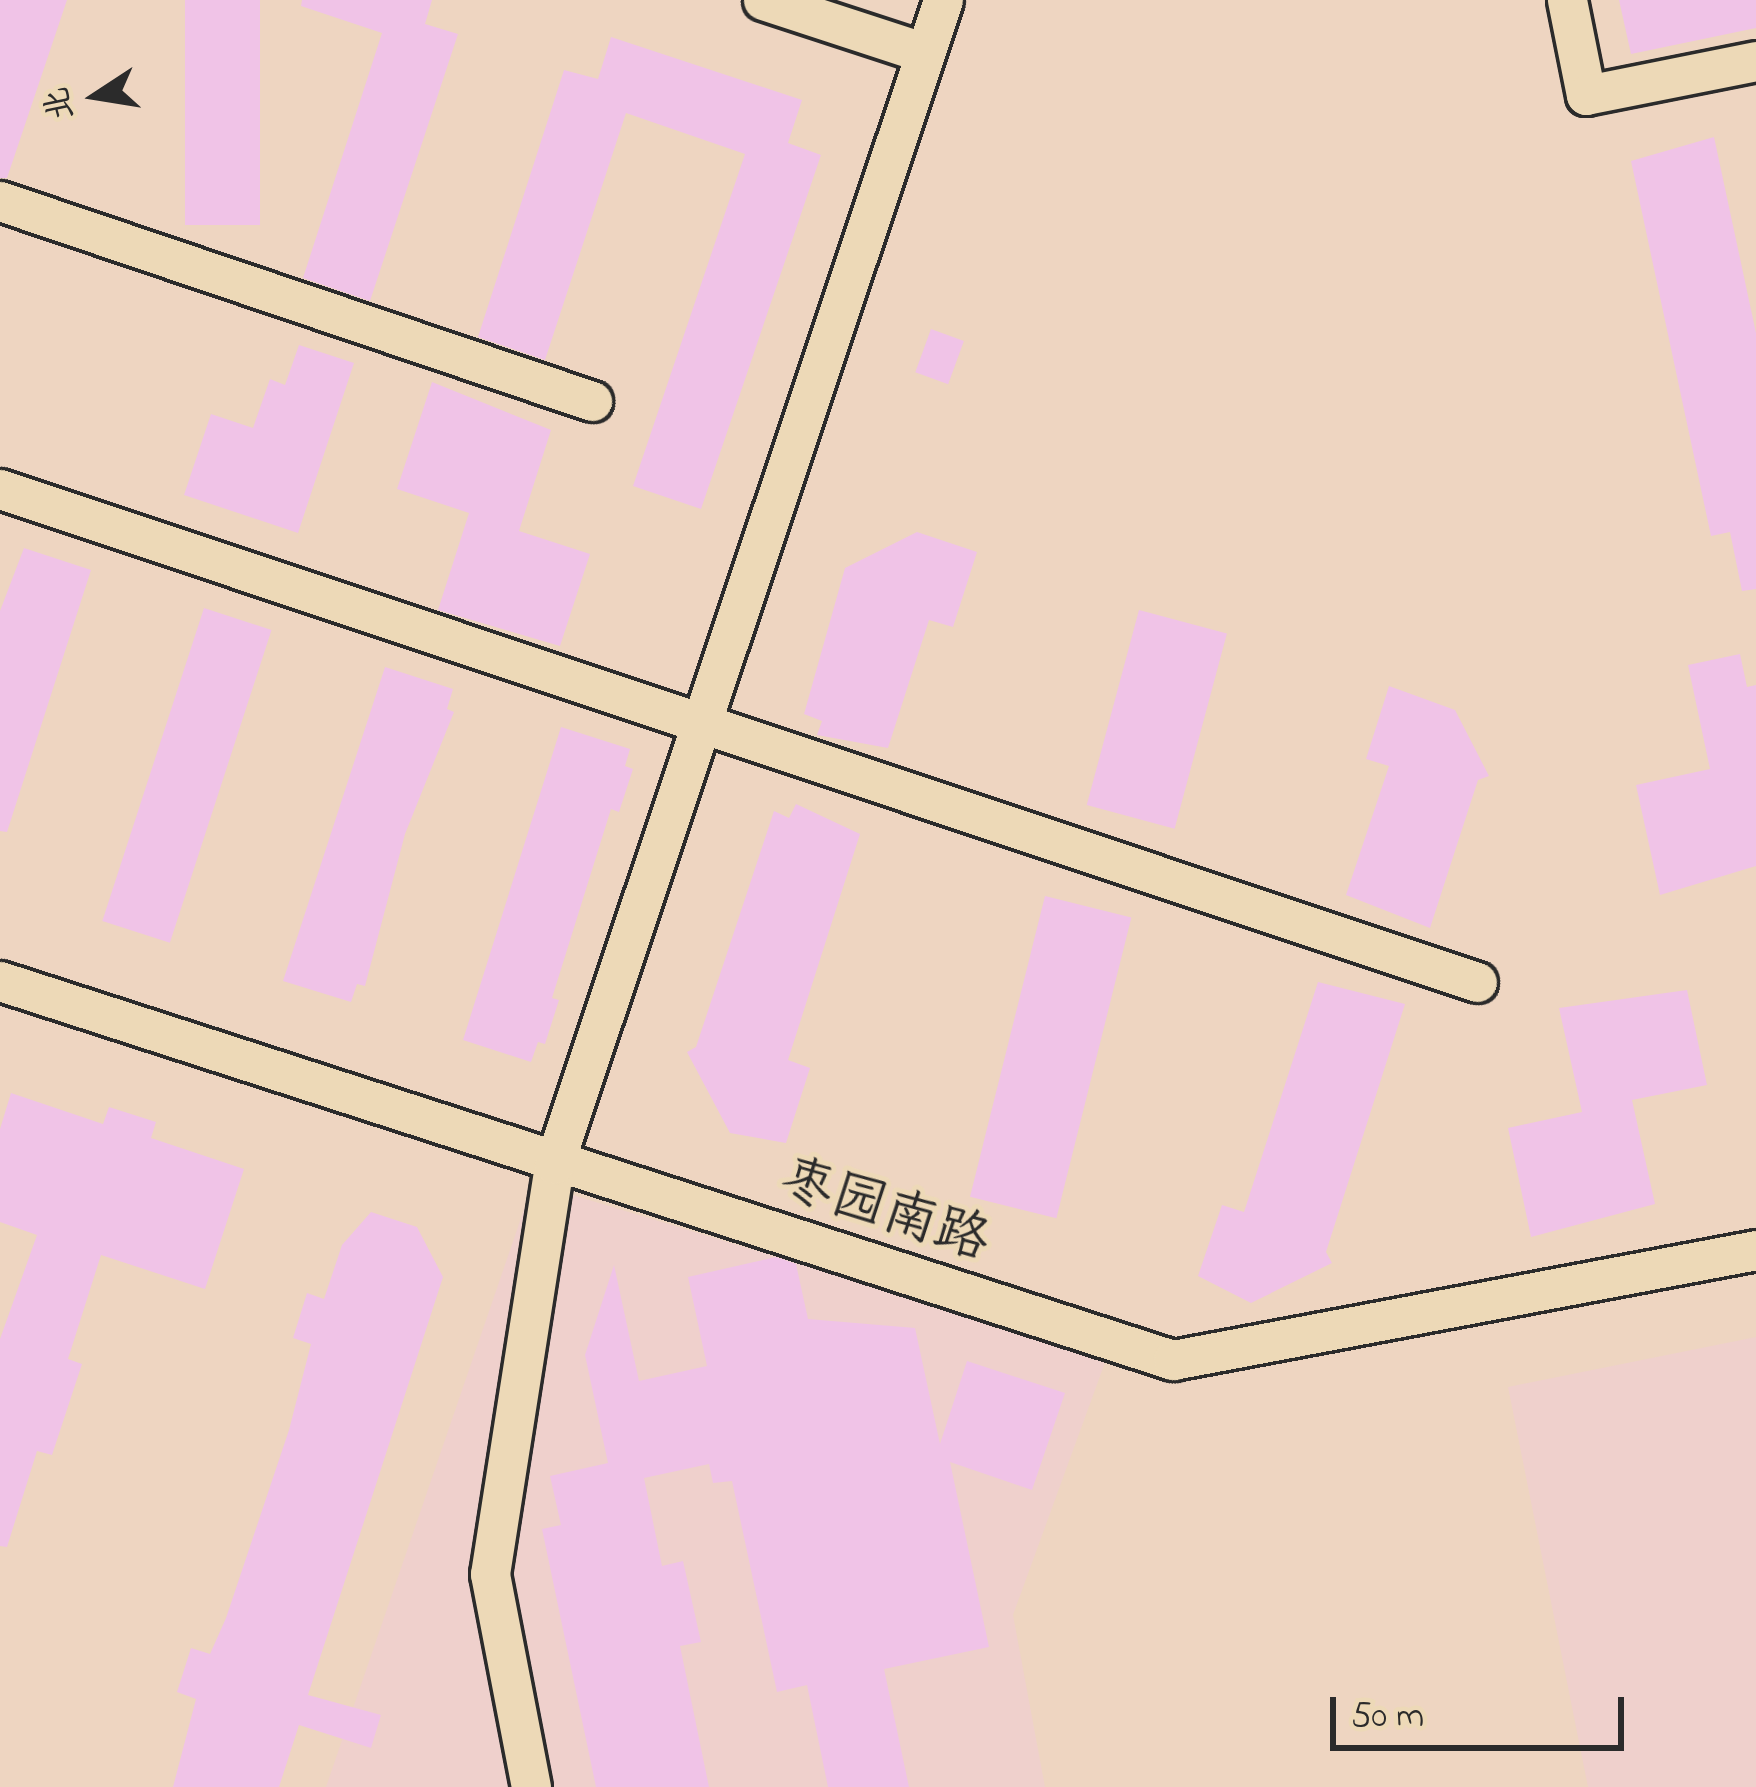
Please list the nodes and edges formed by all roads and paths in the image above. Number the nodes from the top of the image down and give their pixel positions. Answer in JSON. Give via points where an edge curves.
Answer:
{"nodes":[{"id":1,"x":763,"y":0,"type":"edge"},
{"id":2,"x":943,"y":0,"type":"edge"},
{"id":3,"x":1567,"y":0,"type":"edge"},
{"id":4,"x":925,"y":53,"type":"junction"},
{"id":5,"x":1756,"y":61,"type":"edge"},
{"id":6,"x":0,"y":201,"type":"edge"},
{"id":7,"x":592,"y":401,"type":"dead end"},
{"id":8,"x":0,"y":489,"type":"edge"},
{"id":9,"x":702,"y":722,"type":"junction"},
{"id":10,"x":0,"y":981,"type":"edge"},
{"id":11,"x":1477,"y":982,"type":"dead end"},
{"id":12,"x":554,"y":1164,"type":"junction"},
{"id":13,"x":1756,"y":1250,"type":"edge"},
{"id":14,"x":531,"y":1787,"type":"edge"}],
"edges":[{"from":1,"to":4,"type":"street"},
{"from":2,"to":4,"type":"street"},
{"from":3,"to":5,"type":"street","via":[[1586,95]]},
{"from":4,"to":9,"type":"street"},
{"from":6,"to":7,"type":"street"},
{"from":8,"to":9,"type":"street"},
{"from":9,"to":11,"type":"street"},
{"from":9,"to":12,"type":"street"},
{"from":10,"to":12,"type":"street","name":"枣园南路"},
{"from":12,"to":13,"type":"street","name":"枣园南路","via":[[1173,1360]]},
{"from":12,"to":14,"type":"street","via":[[490,1574]]}]}
